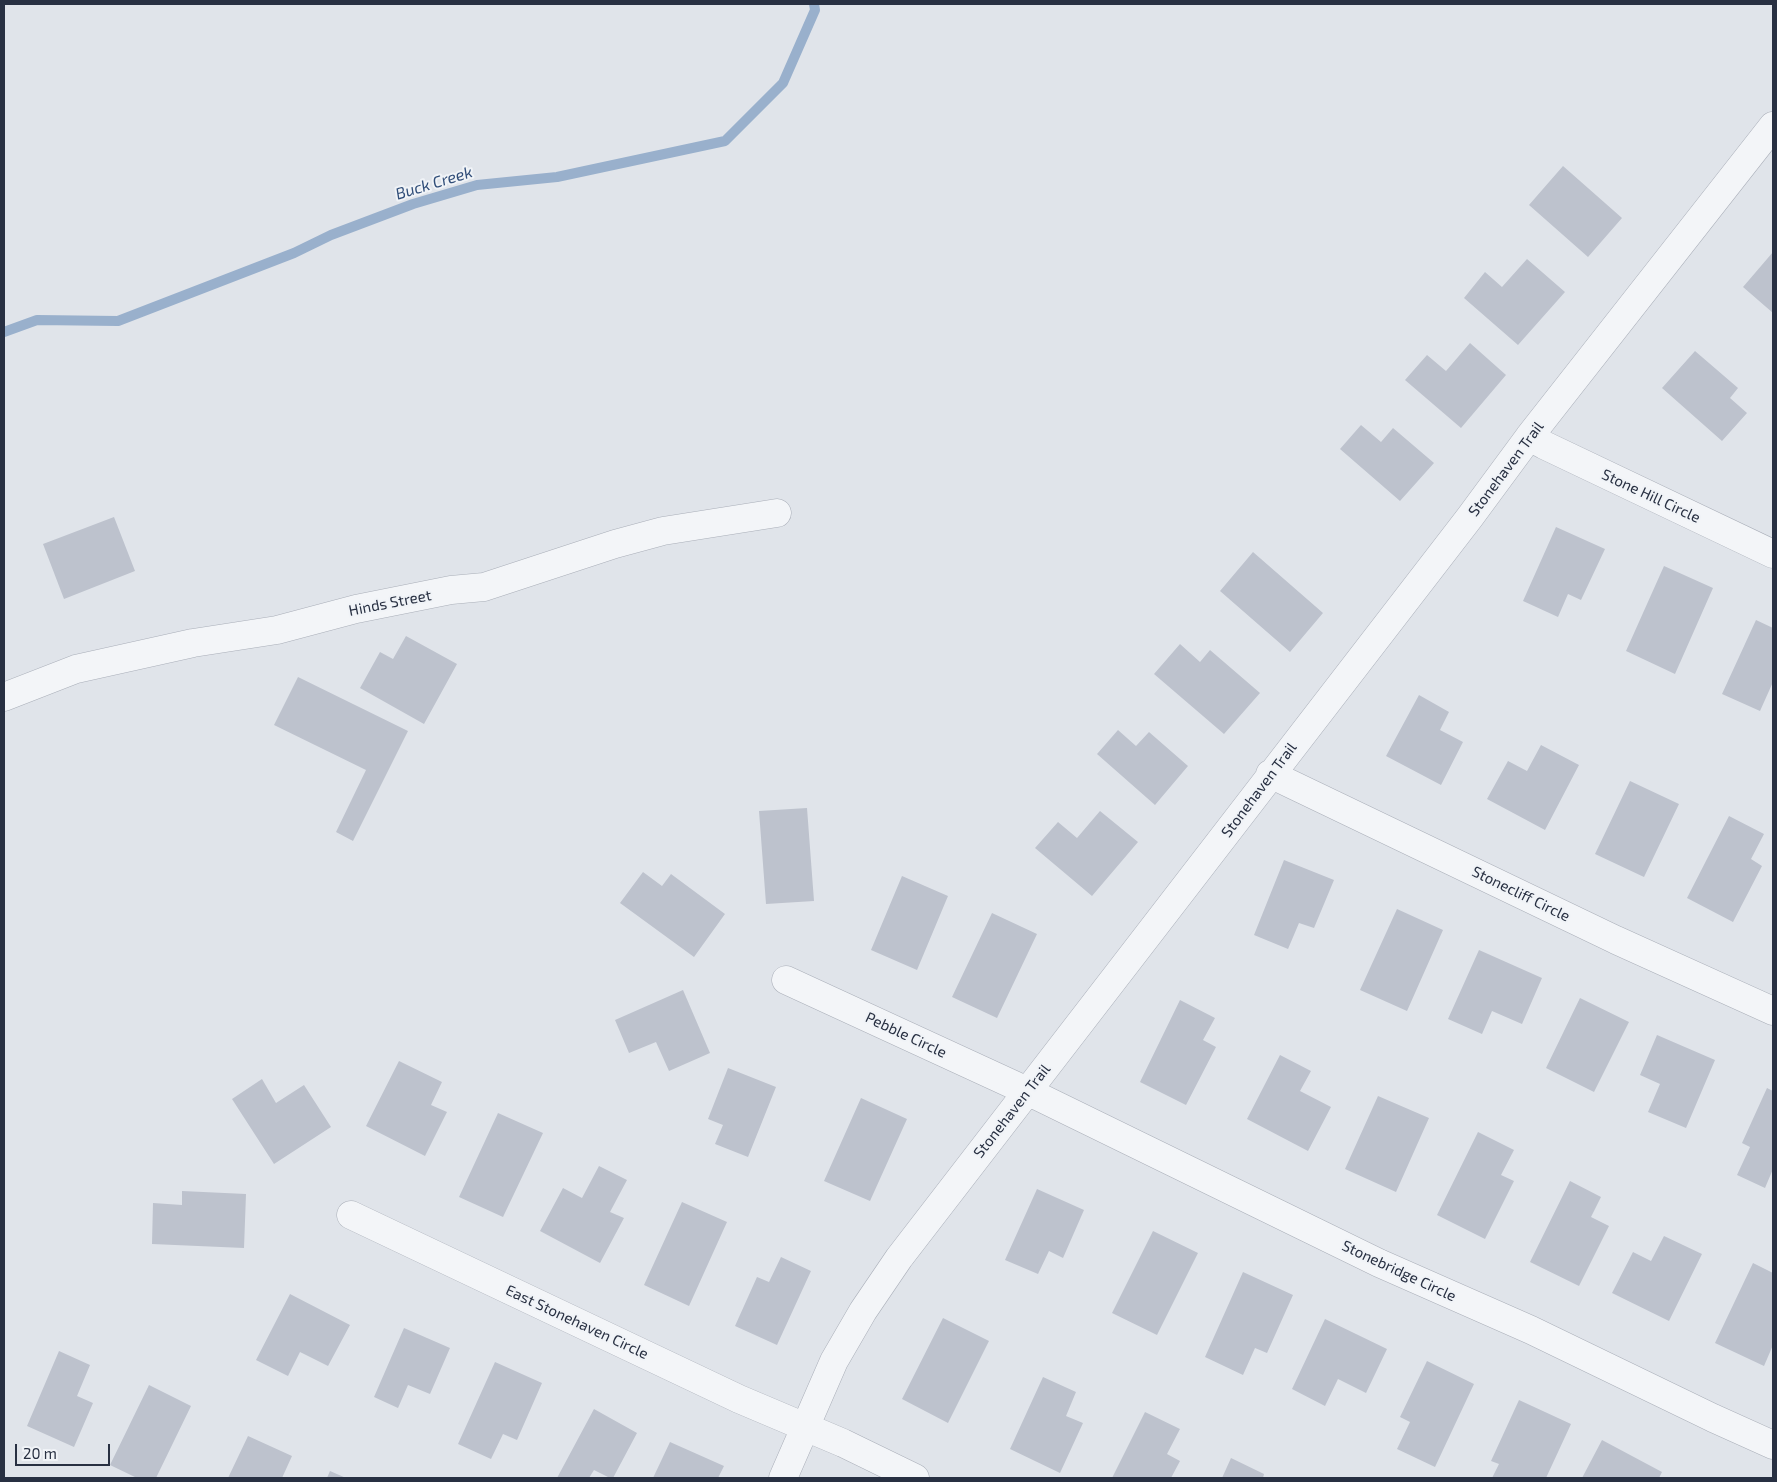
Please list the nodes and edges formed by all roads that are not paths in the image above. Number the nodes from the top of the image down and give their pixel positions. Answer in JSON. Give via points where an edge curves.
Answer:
{"nodes":[{"id":1,"x":1773,"y":126,"type":"edge"},
{"id":2,"x":1530,"y":437,"type":"junction"},
{"id":3,"x":777,"y":513,"type":"dead end"},
{"id":4,"x":1773,"y":554,"type":"edge"},
{"id":5,"x":4,"y":697,"type":"edge"},
{"id":6,"x":1270,"y":774,"type":"junction"},
{"id":7,"x":786,"y":980,"type":"dead end"},
{"id":8,"x":1773,"y":1011,"type":"edge"},
{"id":9,"x":1027,"y":1091,"type":"junction"},
{"id":10,"x":351,"y":1215,"type":"dead end"},
{"id":11,"x":805,"y":1427,"type":"junction"},
{"id":12,"x":1773,"y":1445,"type":"edge"},
{"id":13,"x":783,"y":1478,"type":"edge"},
{"id":14,"x":915,"y":1478,"type":"edge"}],
"edges":[{"from":1,"to":2,"type":"street","name":"Stonehaven Trail"},
{"from":2,"to":4,"type":"street","name":"Stone Hill Circle"},
{"from":2,"to":6,"type":"street","name":"Stonehaven Trail"},
{"from":3,"to":5,"type":"street","name":"Hinds Street","via":[[664,531],[484,587],[451,590],[356,609],[277,630],[193,643],[76,669]]},
{"from":6,"to":8,"type":"street","name":"Stonecliff Circle","via":[[1616,940]]},
{"from":6,"to":9,"type":"street","name":"Stonehaven Trail"},
{"from":7,"to":9,"type":"street","name":"Pebble Circle"},
{"from":9,"to":11,"type":"street","name":"Stonehaven Trail","via":[[899,1258],[863,1311],[834,1361]]},
{"from":9,"to":12,"type":"street","name":"Stonebridge Circle","via":[[1379,1263],[1531,1330]]},
{"from":10,"to":11,"type":"street","name":"East Stonehaven Circle","via":[[738,1399]]},
{"from":11,"to":13,"type":"street","name":"Stonehaven Trail"},
{"from":11,"to":14,"type":"street","name":"East Stonehaven Circle"}]}
